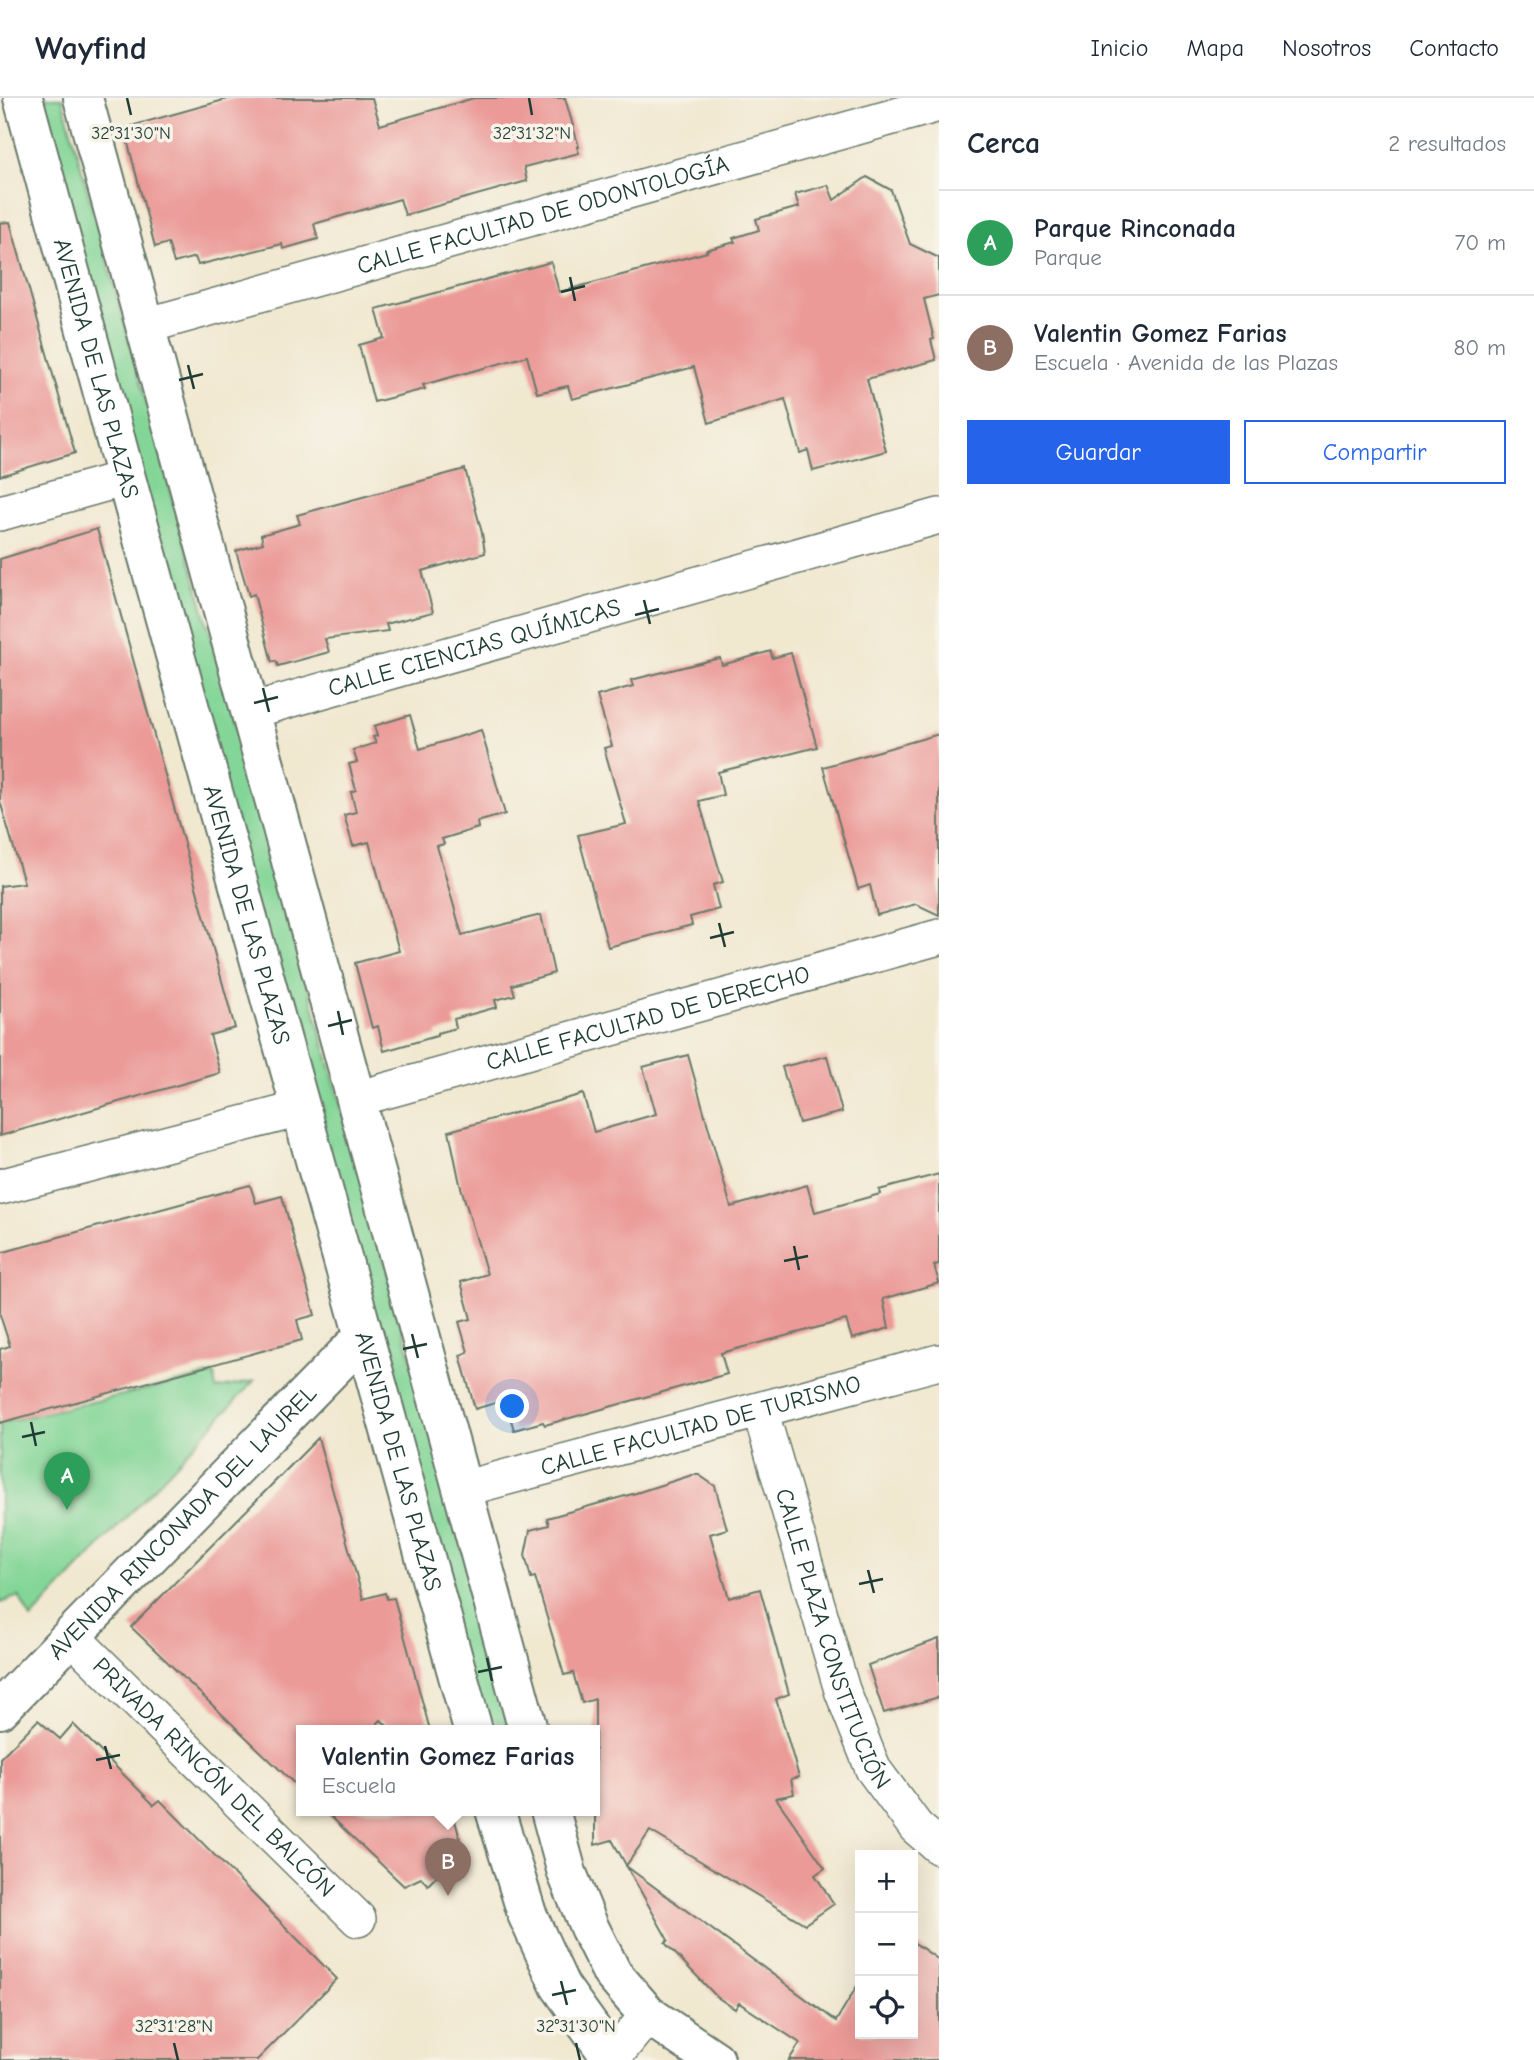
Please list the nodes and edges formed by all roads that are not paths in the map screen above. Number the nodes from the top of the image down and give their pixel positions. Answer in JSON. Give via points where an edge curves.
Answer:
{"nodes":[{"id":1,"x":23,"y":98,"type":"edge"},
{"id":2,"x":83,"y":98,"type":"edge"},
{"id":3,"x":939,"y":104,"type":"edge"},
{"id":4,"x":145,"y":326,"type":"junction"},
{"id":5,"x":126,"y":478,"type":"junction"},
{"id":6,"x":0,"y":513,"type":"edge"},
{"id":7,"x":939,"y":516,"type":"edge"},
{"id":8,"x":250,"y":711,"type":"junction"},
{"id":9,"x":939,"y":937,"type":"edge"},
{"id":10,"x":356,"y":1099,"type":"junction"},
{"id":11,"x":300,"y":1108,"type":"junction"},
{"id":12,"x":0,"y":1187,"type":"edge"},
{"id":13,"x":363,"y":1336,"type":"junction"},
{"id":14,"x":939,"y":1362,"type":"edge"},
{"id":15,"x":760,"y":1410,"type":"junction"},
{"id":16,"x":462,"y":1489,"type":"junction"},
{"id":17,"x":71,"y":1636,"type":"junction"},
{"id":18,"x":0,"y":1709,"type":"edge"},
{"id":19,"x":471,"y":1725,"type":"edge"},
{"id":20,"x":527,"y":1725,"type":"edge"},
{"id":21,"x":497,"y":1816,"type":"edge"},
{"id":22,"x":552,"y":1816,"type":"edge"},
{"id":23,"x":939,"y":1847,"type":"edge"},
{"id":24,"x":358,"y":1919,"type":"dead end"},
{"id":25,"x":648,"y":2015,"type":"junction"},
{"id":26,"x":612,"y":2060,"type":"edge"},
{"id":27,"x":715,"y":2060,"type":"edge"}],
"edges":[{"from":1,"to":5,"type":"street","name":"AVENIDA DE LAS PLAZAS"},
{"from":2,"to":4,"type":"street"},
{"from":3,"to":4,"type":"street","name":"CALLE FACULTAD DE ODONTOLOGÍA"},
{"from":4,"to":8,"type":"street"},
{"from":5,"to":6,"type":"street"},
{"from":5,"to":11,"type":"street","name":"AVENIDA DE LAS PLAZAS"},
{"from":7,"to":8,"type":"street","name":"CALLE CIENCIAS QUÍMICAS"},
{"from":8,"to":10,"type":"street"},
{"from":9,"to":10,"type":"street","name":"CALLE FACULTAD DE DERECHO"},
{"from":10,"to":16,"type":"street"},
{"from":11,"to":12,"type":"street"},
{"from":11,"to":13,"type":"street","name":"AVENIDA DE LAS PLAZAS"},
{"from":13,"to":17,"type":"street","name":"AVENIDA RINCONADA DEL LAUREL"},
{"from":13,"to":19,"type":"street","name":"AVENIDA DE LAS PLAZAS"},
{"from":14,"to":15,"type":"street","name":"CALLE FACULTAD DE TURISMO"},
{"from":15,"to":16,"type":"street","name":"CALLE FACULTAD DE TURISMO"},
{"from":15,"to":23,"type":"street","name":"CALLE PLAZA CONSTITUCIÓN","via":[[842,1690],[873,1769],[916,1826]]},
{"from":16,"to":20,"type":"street"},
{"from":17,"to":18,"type":"street","name":"AVENIDA RINCONADA DEL LAUREL"},
{"from":17,"to":24,"type":"street","name":"PRIVADA RINCÓN DEL BALCÓN"},
{"from":21,"to":26,"type":"street","via":[[527,1914],[560,1986]]},
{"from":22,"to":25,"type":"street","via":[[567,1873],[589,1927],[612,1973]]},
{"from":25,"to":26,"type":"street"},
{"from":25,"to":27,"type":"street"}]}
